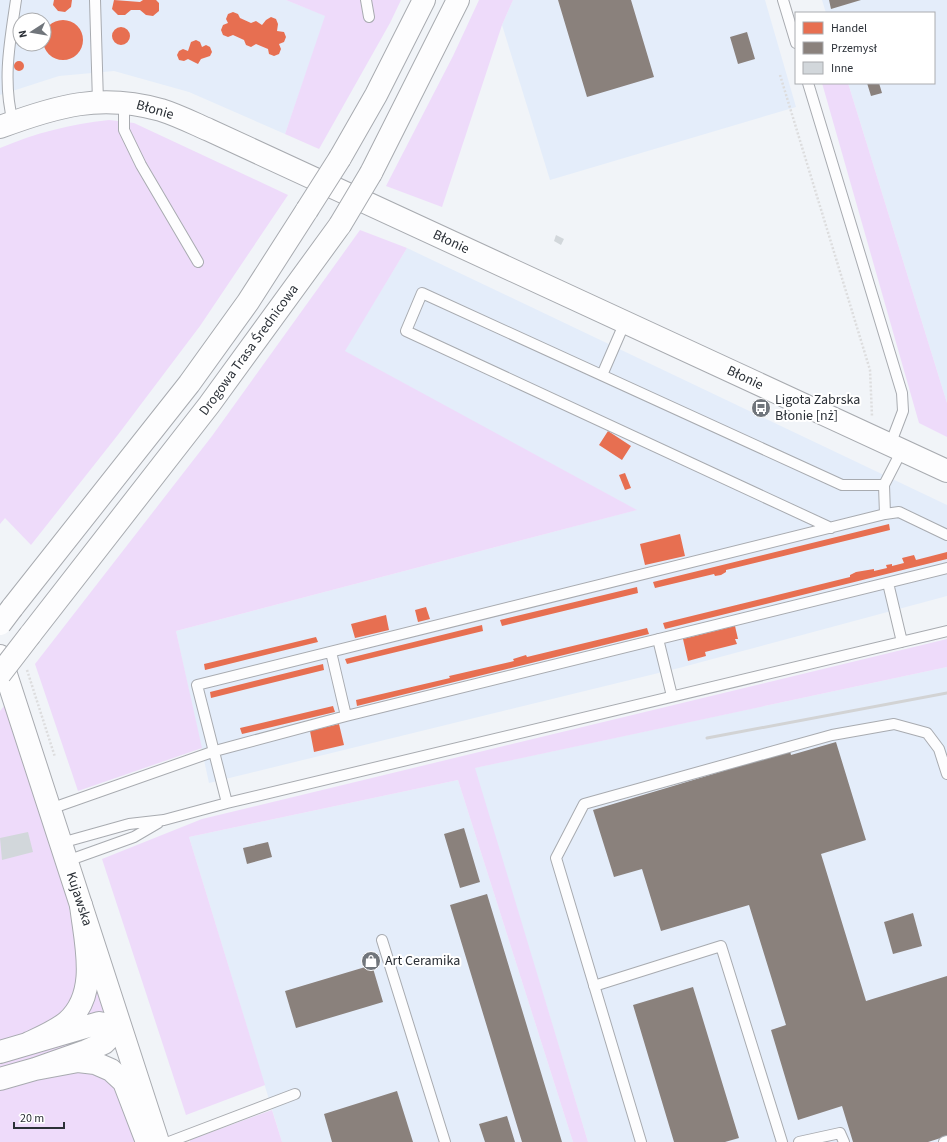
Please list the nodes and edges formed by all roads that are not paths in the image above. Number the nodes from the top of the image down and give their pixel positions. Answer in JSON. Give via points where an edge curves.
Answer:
{"nodes":[{"id":1,"x":16,"y":0,"type":"edge"},
{"id":2,"x":95,"y":0,"type":"edge"},
{"id":3,"x":366,"y":0,"type":"edge"},
{"id":4,"x":424,"y":0,"type":"edge"},
{"id":5,"x":458,"y":0,"type":"edge"},
{"id":6,"x":783,"y":0,"type":"edge"},
{"id":7,"x":369,"y":17,"type":"dead end"},
{"id":8,"x":795,"y":40,"type":"edge"},
{"id":9,"x":3,"y":74,"type":"edge"},
{"id":10,"x":808,"y":84,"type":"edge"},
{"id":11,"x":98,"y":102,"type":"junction"},
{"id":12,"x":124,"y":102,"type":"junction"},
{"id":13,"x":7,"y":124,"type":"edge"},
{"id":14,"x":198,"y":262,"type":"dead end"},
{"id":15,"x":625,"y":322,"type":"junction"},
{"id":16,"x":602,"y":375,"type":"junction"},
{"id":17,"x":896,"y":447,"type":"junction"},
{"id":18,"x":947,"y":471,"type":"edge"},
{"id":19,"x":884,"y":485,"type":"junction"},
{"id":20,"x":885,"y":514,"type":"junction"},
{"id":21,"x":831,"y":528,"type":"junction"},
{"id":22,"x":947,"y":535,"type":"edge"},
{"id":23,"x":947,"y":568,"type":"edge"},
{"id":24,"x":888,"y":583,"type":"junction"},
{"id":25,"x":6,"y":616,"type":"edge"},
{"id":26,"x":947,"y":631,"type":"edge"},
{"id":27,"x":658,"y":639,"type":"junction"},
{"id":28,"x":902,"y":642,"type":"junction"},
{"id":29,"x":331,"y":652,"type":"junction"},
{"id":30,"x":0,"y":656,"type":"edge"},
{"id":31,"x":0,"y":674,"type":"edge"},
{"id":32,"x":672,"y":696,"type":"junction"},
{"id":33,"x":346,"y":716,"type":"junction"},
{"id":34,"x":215,"y":751,"type":"junction"},
{"id":35,"x":947,"y":774,"type":"edge"},
{"id":36,"x":226,"y":803,"type":"junction"},
{"id":37,"x":50,"y":809,"type":"junction"},
{"id":38,"x":164,"y":820,"type":"junction"},
{"id":39,"x":64,"y":852,"type":"junction"},
{"id":40,"x":81,"y":904,"type":"junction"},
{"id":41,"x":382,"y":940,"type":"dead end"},
{"id":42,"x":594,"y":986,"type":"junction"},
{"id":43,"x":120,"y":1027,"type":"junction"},
{"id":44,"x":29,"y":1043,"type":"junction"},
{"id":45,"x":0,"y":1052,"type":"edge"},
{"id":46,"x":35,"y":1069,"type":"junction"},
{"id":47,"x":0,"y":1079,"type":"edge"},
{"id":48,"x":295,"y":1094,"type":"dead end"},
{"id":49,"x":147,"y":1142,"type":"edge"},
{"id":50,"x":158,"y":1142,"type":"edge"},
{"id":51,"x":169,"y":1142,"type":"edge"},
{"id":52,"x":445,"y":1142,"type":"edge"},
{"id":53,"x":641,"y":1142,"type":"edge"},
{"id":54,"x":782,"y":1142,"type":"edge"},
{"id":55,"x":799,"y":1142,"type":"edge"},
{"id":56,"x":844,"y":1142,"type":"edge"}],
"edges":[{"from":1,"to":9,"type":"lane"},
{"from":2,"to":11,"type":"lane"},
{"from":3,"to":7,"type":"lane"},
{"from":4,"to":25,"type":"main road","name":"Drogowa Trasa Średnicowa","bridge":true,"via":[[376,95],[340,158],[248,302],[189,384]]},
{"from":5,"to":31,"type":"main road","name":"Drogowa Trasa Średnicowa","bridge":true,"via":[[371,173],[340,225],[204,412]]},
{"from":6,"to":8,"type":"lane"},
{"from":9,"to":13,"type":"lane","via":[[7,92]]},
{"from":10,"to":17,"type":"lane","via":[[902,393],[903,412]]},
{"from":11,"to":12,"type":"main road","name":"Błonie"},
{"from":11,"to":13,"type":"main road","name":"Błonie","via":[[74,104]]},
{"from":12,"to":14,"type":"lane","via":[[124,130],[141,165]]},
{"from":12,"to":15,"type":"main road","name":"Błonie","via":[[162,110],[202,127]]},
{"from":15,"to":16,"type":"lane"},
{"from":15,"to":17,"type":"main road","name":"Błonie"},
{"from":16,"to":19,"type":"lane","via":[[842,485]]},
{"from":16,"to":21,"type":"lane","via":[[422,293],[406,331]]},
{"from":17,"to":18,"type":"main road","name":"Błonie"},
{"from":17,"to":19,"type":"lane"},
{"from":19,"to":20,"type":"lane"},
{"from":20,"to":21,"type":"lane"},
{"from":20,"to":22,"type":"lane","via":[[899,512]]},
{"from":21,"to":29,"type":"lane"},
{"from":23,"to":24,"type":"lane"},
{"from":24,"to":27,"type":"lane"},
{"from":24,"to":28,"type":"lane"},
{"from":26,"to":28,"type":"lane"},
{"from":27,"to":32,"type":"lane"},
{"from":27,"to":33,"type":"lane"},
{"from":28,"to":32,"type":"lane"},
{"from":29,"to":33,"type":"lane"},
{"from":29,"to":34,"type":"lane","via":[[197,685]]},
{"from":30,"to":37,"type":"main road","name":"Kujawska"},
{"from":32,"to":36,"type":"lane"},
{"from":33,"to":34,"type":"lane"},
{"from":34,"to":36,"type":"lane"},
{"from":34,"to":37,"type":"lane"},
{"from":35,"to":42,"type":"lane","via":[[939,749],[927,733],[894,724],[832,735],[584,804],[556,858]]},
{"from":36,"to":38,"type":"lane"},
{"from":37,"to":39,"type":"main road","name":"Kujawska"},
{"from":38,"to":39,"type":"lane","via":[[129,824]]},
{"from":38,"to":39,"type":"lane","via":[[134,837]]},
{"from":39,"to":40,"type":"main road","name":"Kujawska"},
{"from":40,"to":43,"type":"main road","name":"Kujawska"},
{"from":40,"to":44,"type":"main road","via":[[87,987],[79,1008],[68,1021]]},
{"from":41,"to":52,"type":"lane"},
{"from":42,"to":53,"type":"lane"},
{"from":42,"to":54,"type":"lane","via":[[721,946]]},
{"from":43,"to":44,"type":"main road","via":[[99,1022]]},
{"from":43,"to":46,"type":"main road","via":[[104,1043]]},
{"from":43,"to":50,"type":"main road","name":"Kujawska"},
{"from":44,"to":45,"type":"main road"},
{"from":46,"to":47,"type":"main road"},
{"from":46,"to":49,"type":"main road","via":[[78,1061],[111,1070],[124,1082]]},
{"from":48,"to":51,"type":"lane"},
{"from":55,"to":56,"type":"lane","via":[[840,1133]]}]}
